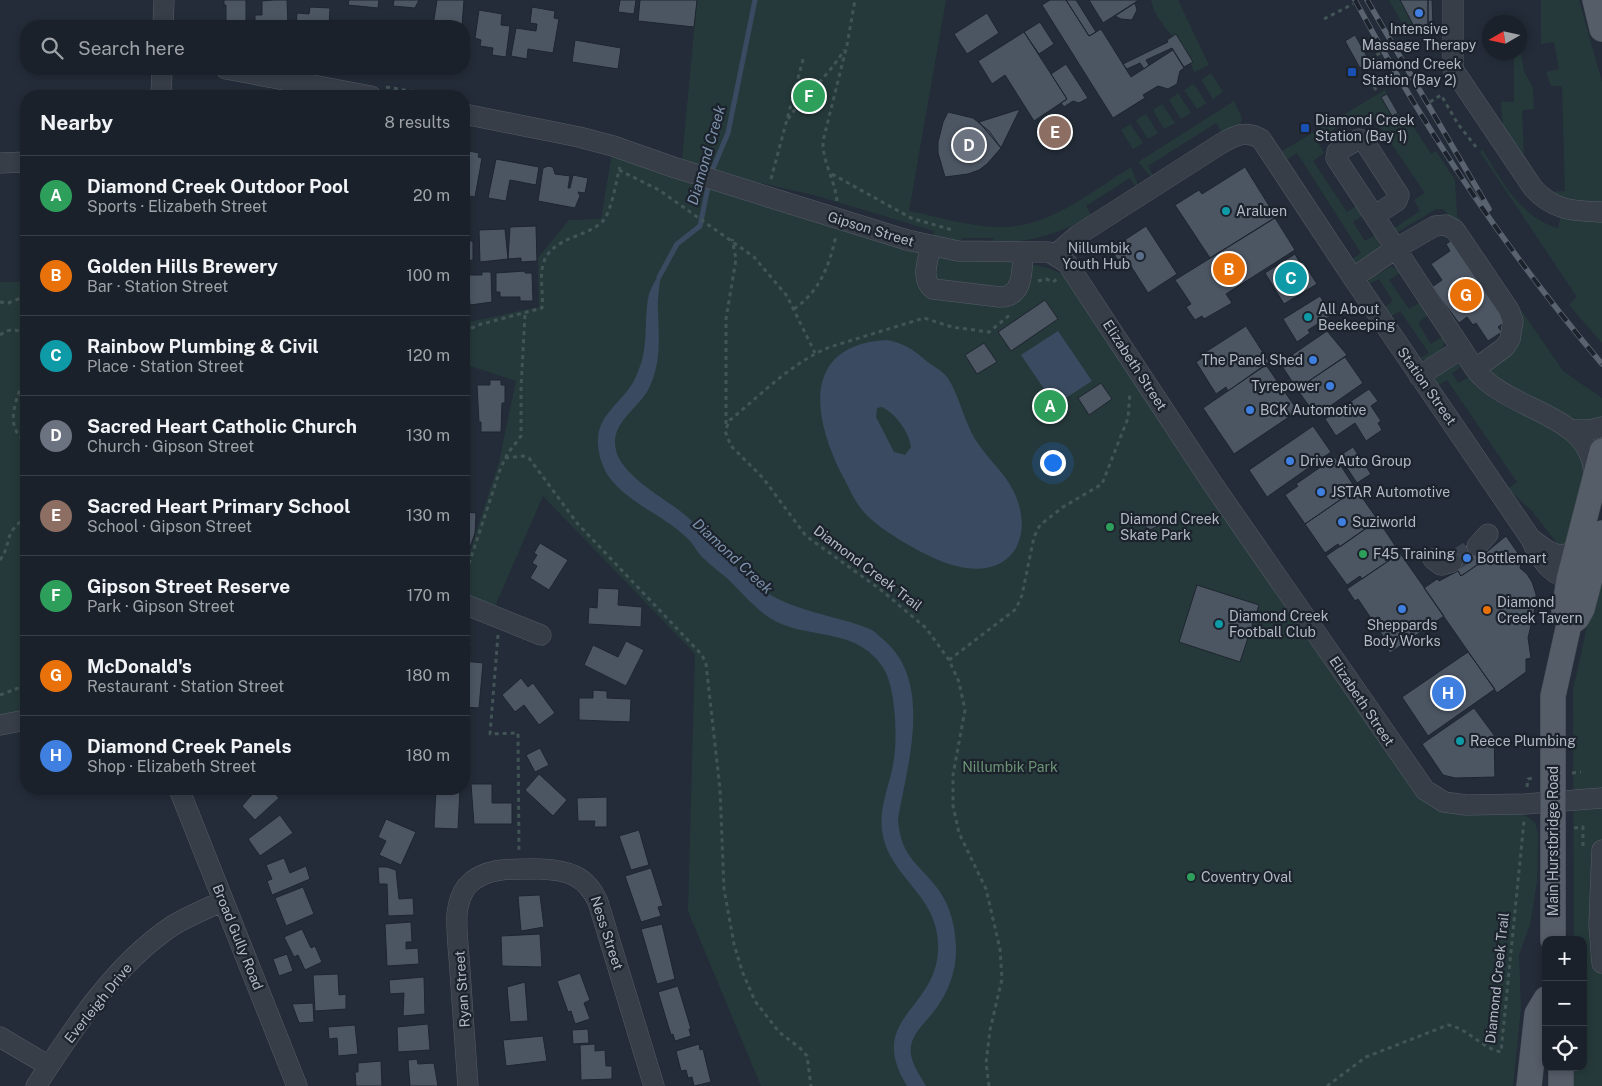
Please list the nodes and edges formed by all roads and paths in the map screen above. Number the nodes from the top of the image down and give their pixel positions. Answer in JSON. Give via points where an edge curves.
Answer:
{"nodes":[{"id":1,"x":164,"y":0,"type":"edge"},
{"id":2,"x":855,"y":0,"type":"edge"},
{"id":3,"x":1453,"y":0,"type":"edge"},
{"id":4,"x":1595,"y":0,"type":"edge"},
{"id":5,"x":1353,"y":4,"type":"dead end"},
{"id":6,"x":1324,"y":19,"type":"dead end"},
{"id":7,"x":164,"y":20,"type":"edge"},
{"id":8,"x":1602,"y":29,"type":"edge"},
{"id":9,"x":847,"y":45,"type":"junction"},
{"id":10,"x":1380,"y":53,"type":"dead end"},
{"id":11,"x":804,"y":56,"type":"dead end"},
{"id":12,"x":162,"y":75,"type":"edge"},
{"id":13,"x":258,"y":75,"type":"edge"},
{"id":14,"x":161,"y":90,"type":"edge"},
{"id":15,"x":339,"y":90,"type":"edge"},
{"id":16,"x":1376,"y":90,"type":"dead end"},
{"id":17,"x":1430,"y":102,"type":"dead end"},
{"id":18,"x":470,"y":115,"type":"edge"},
{"id":19,"x":786,"y":120,"type":"junction"},
{"id":20,"x":1476,"y":147,"type":"dead end"},
{"id":21,"x":624,"y":149,"type":"junction"},
{"id":22,"x":20,"y":162,"type":"edge"},
{"id":23,"x":0,"y":163,"type":"edge"},
{"id":24,"x":619,"y":170,"type":"junction"},
{"id":25,"x":831,"y":173,"type":"junction"},
{"id":26,"x":767,"y":197,"type":"junction"},
{"id":27,"x":837,"y":202,"type":"dead end"},
{"id":28,"x":1602,"y":212,"type":"edge"},
{"id":29,"x":1374,"y":216,"type":"dead end"},
{"id":30,"x":837,"y":228,"type":"dead end"},
{"id":31,"x":954,"y":232,"type":"dead end"},
{"id":32,"x":731,"y":239,"type":"junction"},
{"id":33,"x":931,"y":246,"type":"junction"},
{"id":34,"x":1395,"y":249,"type":"junction"},
{"id":35,"x":1023,"y":252,"type":"junction"},
{"id":36,"x":1056,"y":254,"type":"junction"},
{"id":37,"x":1353,"y":278,"type":"junction"},
{"id":38,"x":20,"y":298,"type":"edge"},
{"id":39,"x":0,"y":302,"type":"edge"},
{"id":40,"x":794,"y":309,"type":"junction"},
{"id":41,"x":525,"y":314,"type":"junction"},
{"id":42,"x":930,"y":318,"type":"dead end"},
{"id":43,"x":470,"y":329,"type":"edge"},
{"id":44,"x":20,"y":331,"type":"edge"},
{"id":45,"x":0,"y":335,"type":"edge"},
{"id":46,"x":1461,"y":349,"type":"junction"},
{"id":47,"x":815,"y":353,"type":"junction"},
{"id":48,"x":1131,"y":360,"type":"junction"},
{"id":49,"x":1475,"y":369,"type":"junction"},
{"id":50,"x":1419,"y":376,"type":"junction"},
{"id":51,"x":20,"y":390,"type":"edge"},
{"id":52,"x":726,"y":427,"type":"junction"},
{"id":53,"x":1602,"y":427,"type":"edge"},
{"id":54,"x":1573,"y":430,"type":"junction"},
{"id":55,"x":20,"y":436,"type":"edge"},
{"id":56,"x":1602,"y":451,"type":"edge"},
{"id":57,"x":505,"y":458,"type":"junction"},
{"id":58,"x":1594,"y":477,"type":"junction"},
{"id":59,"x":20,"y":520,"type":"edge"},
{"id":60,"x":1602,"y":533,"type":"edge"},
{"id":61,"x":1531,"y":538,"type":"junction"},
{"id":62,"x":1576,"y":551,"type":"junction"},
{"id":63,"x":0,"y":560,"type":"edge"},
{"id":64,"x":470,"y":561,"type":"edge"},
{"id":65,"x":1594,"y":568,"type":"junction"},
{"id":66,"x":1569,"y":579,"type":"junction"},
{"id":67,"x":470,"y":606,"type":"edge"},
{"id":68,"x":1568,"y":624,"type":"junction"},
{"id":69,"x":541,"y":635,"type":"dead end"},
{"id":70,"x":497,"y":638,"type":"dead end"},
{"id":71,"x":949,"y":660,"type":"junction"},
{"id":72,"x":20,"y":688,"type":"edge"},
{"id":73,"x":0,"y":695,"type":"edge"},
{"id":74,"x":20,"y":721,"type":"edge"},
{"id":75,"x":0,"y":725,"type":"edge"},
{"id":76,"x":181,"y":795,"type":"edge"},
{"id":77,"x":1602,"y":798,"type":"edge"},
{"id":78,"x":1554,"y":802,"type":"junction"},
{"id":79,"x":1523,"y":830,"type":"dead end"},
{"id":80,"x":519,"y":850,"type":"dead end"},
{"id":81,"x":1602,"y":850,"type":"edge"},
{"id":82,"x":462,"y":893,"type":"joint"},
{"id":83,"x":223,"y":901,"type":"junction"},
{"id":84,"x":1553,"y":936,"type":"edge"},
{"id":85,"x":1602,"y":963,"type":"edge"},
{"id":86,"x":1542,"y":1005,"type":"edge"},
{"id":87,"x":0,"y":1037,"type":"edge"},
{"id":88,"x":49,"y":1066,"type":"junction"},
{"id":89,"x":1561,"y":1071,"type":"edge"},
{"id":90,"x":36,"y":1086,"type":"edge"},
{"id":91,"x":297,"y":1086,"type":"edge"},
{"id":92,"x":468,"y":1086,"type":"edge"},
{"id":93,"x":654,"y":1086,"type":"edge"},
{"id":94,"x":811,"y":1086,"type":"edge"},
{"id":95,"x":989,"y":1086,"type":"edge"},
{"id":96,"x":1327,"y":1086,"type":"edge"},
{"id":97,"x":1529,"y":1086,"type":"edge"},
{"id":98,"x":1561,"y":1086,"type":"edge"}],
"edges":[{"from":1,"to":7,"type":"street"},
{"from":2,"to":9,"type":"path"},
{"from":3,"to":28,"type":"street","via":[[1453,69],[1529,182],[1557,207]]},
{"from":4,"to":8,"type":"main road"},
{"from":5,"to":6,"type":"path"},
{"from":9,"to":19,"type":"path"},
{"from":9,"to":25,"type":"path","via":[[823,141],[822,150]]},
{"from":10,"to":16,"type":"path","via":[[1361,64]]},
{"from":11,"to":19,"type":"path"},
{"from":12,"to":14,"type":"street"},
{"from":13,"to":15,"type":"street"},
{"from":17,"to":20,"type":"path","via":[[1441,95]]},
{"from":18,"to":21,"type":"street","name":"Gipson Street"},
{"from":19,"to":26,"type":"path"},
{"from":21,"to":24,"type":"path"},
{"from":21,"to":26,"type":"street","name":"Gipson Street"},
{"from":22,"to":23,"type":"street"},
{"from":24,"to":32,"type":"path","via":[[659,190]]},
{"from":24,"to":41,"type":"path","via":[[605,218],[548,255],[542,272],[542,308]]},
{"from":25,"to":27,"type":"path"},
{"from":25,"to":31,"type":"path","via":[[906,216],[945,226]]},
{"from":26,"to":33,"type":"street","name":"Gipson Street","bridge":true},
{"from":29,"to":34,"type":"street"},
{"from":30,"to":40,"type":"path","via":[[823,278],[816,290]]},
{"from":32,"to":40,"type":"path","via":[[764,267],[781,286]]},
{"from":32,"to":52,"type":"path","via":[[736,259],[726,319]]},
{"from":33,"to":35,"type":"street","name":"Gipson Street","via":[[973,252]]},
{"from":33,"to":35,"type":"street","via":[[925,275],[933,289],[1000,297],[1010,296],[1019,286]]},
{"from":34,"to":37,"type":"street"},
{"from":34,"to":46,"type":"street"},
{"from":34,"to":49,"type":"street","via":[[1438,225],[1446,225],[1455,230],[1509,310],[1513,321],[1512,333],[1505,347]]},
{"from":35,"to":36,"type":"street","name":"Gipson Street"},
{"from":36,"to":37,"type":"street","name":"Station Street","via":[[1078,235],[1222,143],[1242,134],[1256,136],[1270,148]]},
{"from":36,"to":48,"type":"street","name":"Elizabeth Street","via":[[1076,273]]},
{"from":37,"to":50,"type":"street","name":"Station Street"},
{"from":38,"to":39,"type":"path"},
{"from":40,"to":47,"type":"path"},
{"from":41,"to":43,"type":"path"},
{"from":41,"to":57,"type":"path","via":[[521,436]]},
{"from":42,"to":47,"type":"path","via":[[918,319]]},
{"from":44,"to":45,"type":"path"},
{"from":46,"to":49,"type":"street"},
{"from":46,"to":50,"type":"street"},
{"from":47,"to":52,"type":"path","via":[[787,372],[730,420]]},
{"from":48,"to":71,"type":"path","via":[[1129,411],[1102,484],[1040,525],[1034,537],[1016,610]]},
{"from":48,"to":78,"type":"street","name":"Elizabeth Street","via":[[1218,492],[1425,790],[1434,797],[1455,804]]},
{"from":49,"to":54,"type":"street","via":[[1494,388]]},
{"from":50,"to":61,"type":"street","name":"Station Street"},
{"from":51,"to":55,"type":"path","via":[[14,416]]},
{"from":52,"to":71,"type":"path","name":"Diamond Creek Trail","via":[[731,446],[762,478],[800,530],[919,621]]},
{"from":53,"to":54,"type":"street"},
{"from":54,"to":58,"type":"street","via":[[1592,455]]},
{"from":56,"to":58,"type":"main road","name":"Main Hurstbridge Road"},
{"from":57,"to":64,"type":"path"},
{"from":57,"to":94,"type":"path","via":[[529,458],[577,523],[702,655],[706,664],[719,780],[724,889],[734,944],[755,1001],[773,1026],[807,1056]]},
{"from":58,"to":62,"type":"main road","name":"Main Hurstbridge Road"},
{"from":59,"to":63,"type":"path","via":[[12,530]]},
{"from":60,"to":65,"type":"main road","name":"Main Hurstbridge Road"},
{"from":61,"to":62,"type":"street","name":"Station Street","via":[[1558,555]]},
{"from":61,"to":66,"type":"street","name":"Station Street","via":[[1547,567]]},
{"from":62,"to":66,"type":"main road","name":"Main Hurstbridge Road"},
{"from":65,"to":66,"type":"street","via":[[1584,577]]},
{"from":65,"to":68,"type":"main road","name":"Main Hurstbridge Road","via":[[1582,609]]},
{"from":66,"to":68,"type":"main road","name":"Main Hurstbridge Road","via":[[1564,612]]},
{"from":67,"to":69,"type":"street"},
{"from":68,"to":78,"type":"main road","name":"Main Hurstbridge Road","via":[[1553,696]]},
{"from":70,"to":80,"type":"path","via":[[490,734],[518,733]]},
{"from":71,"to":95,"type":"path","name":"Diamond Creek Trail","via":[[959,682],[965,710],[953,775],[953,806],[959,833],[986,889],[1000,949],[1002,979],[986,1063]]},
{"from":72,"to":73,"type":"path"},
{"from":74,"to":75,"type":"street"},
{"from":76,"to":83,"type":"street","name":"Broad Gully Road"},
{"from":77,"to":78,"type":"street","name":"Elizabeth Street"},
{"from":78,"to":84,"type":"main road","name":"Main Hurstbridge Road"},
{"from":79,"to":96,"type":"path","name":"Diamond Creek Trail","via":[[1501,1052],[1460,1028],[1448,1025],[1366,1058]]},
{"from":81,"to":85,"type":"street","via":[[1599,925]]},
{"from":82,"to":92,"type":"street","name":"Ryan Street","via":[[457,916]]},
{"from":82,"to":93,"type":"street","name":"Ness Street","via":[[474,879],[501,870],[566,871],[584,880],[598,902]]},
{"from":83,"to":88,"type":"street","name":"Everleigh Drive","via":[[172,926],[134,959],[88,1011]]},
{"from":83,"to":91,"type":"street","name":"Broad Gully Road"},
{"from":86,"to":97,"type":"main road","via":[[1537,1014]]},
{"from":87,"to":88,"type":"street"},
{"from":88,"to":90,"type":"street","name":"Everleigh Drive"},
{"from":89,"to":98,"type":"main road"}]}
